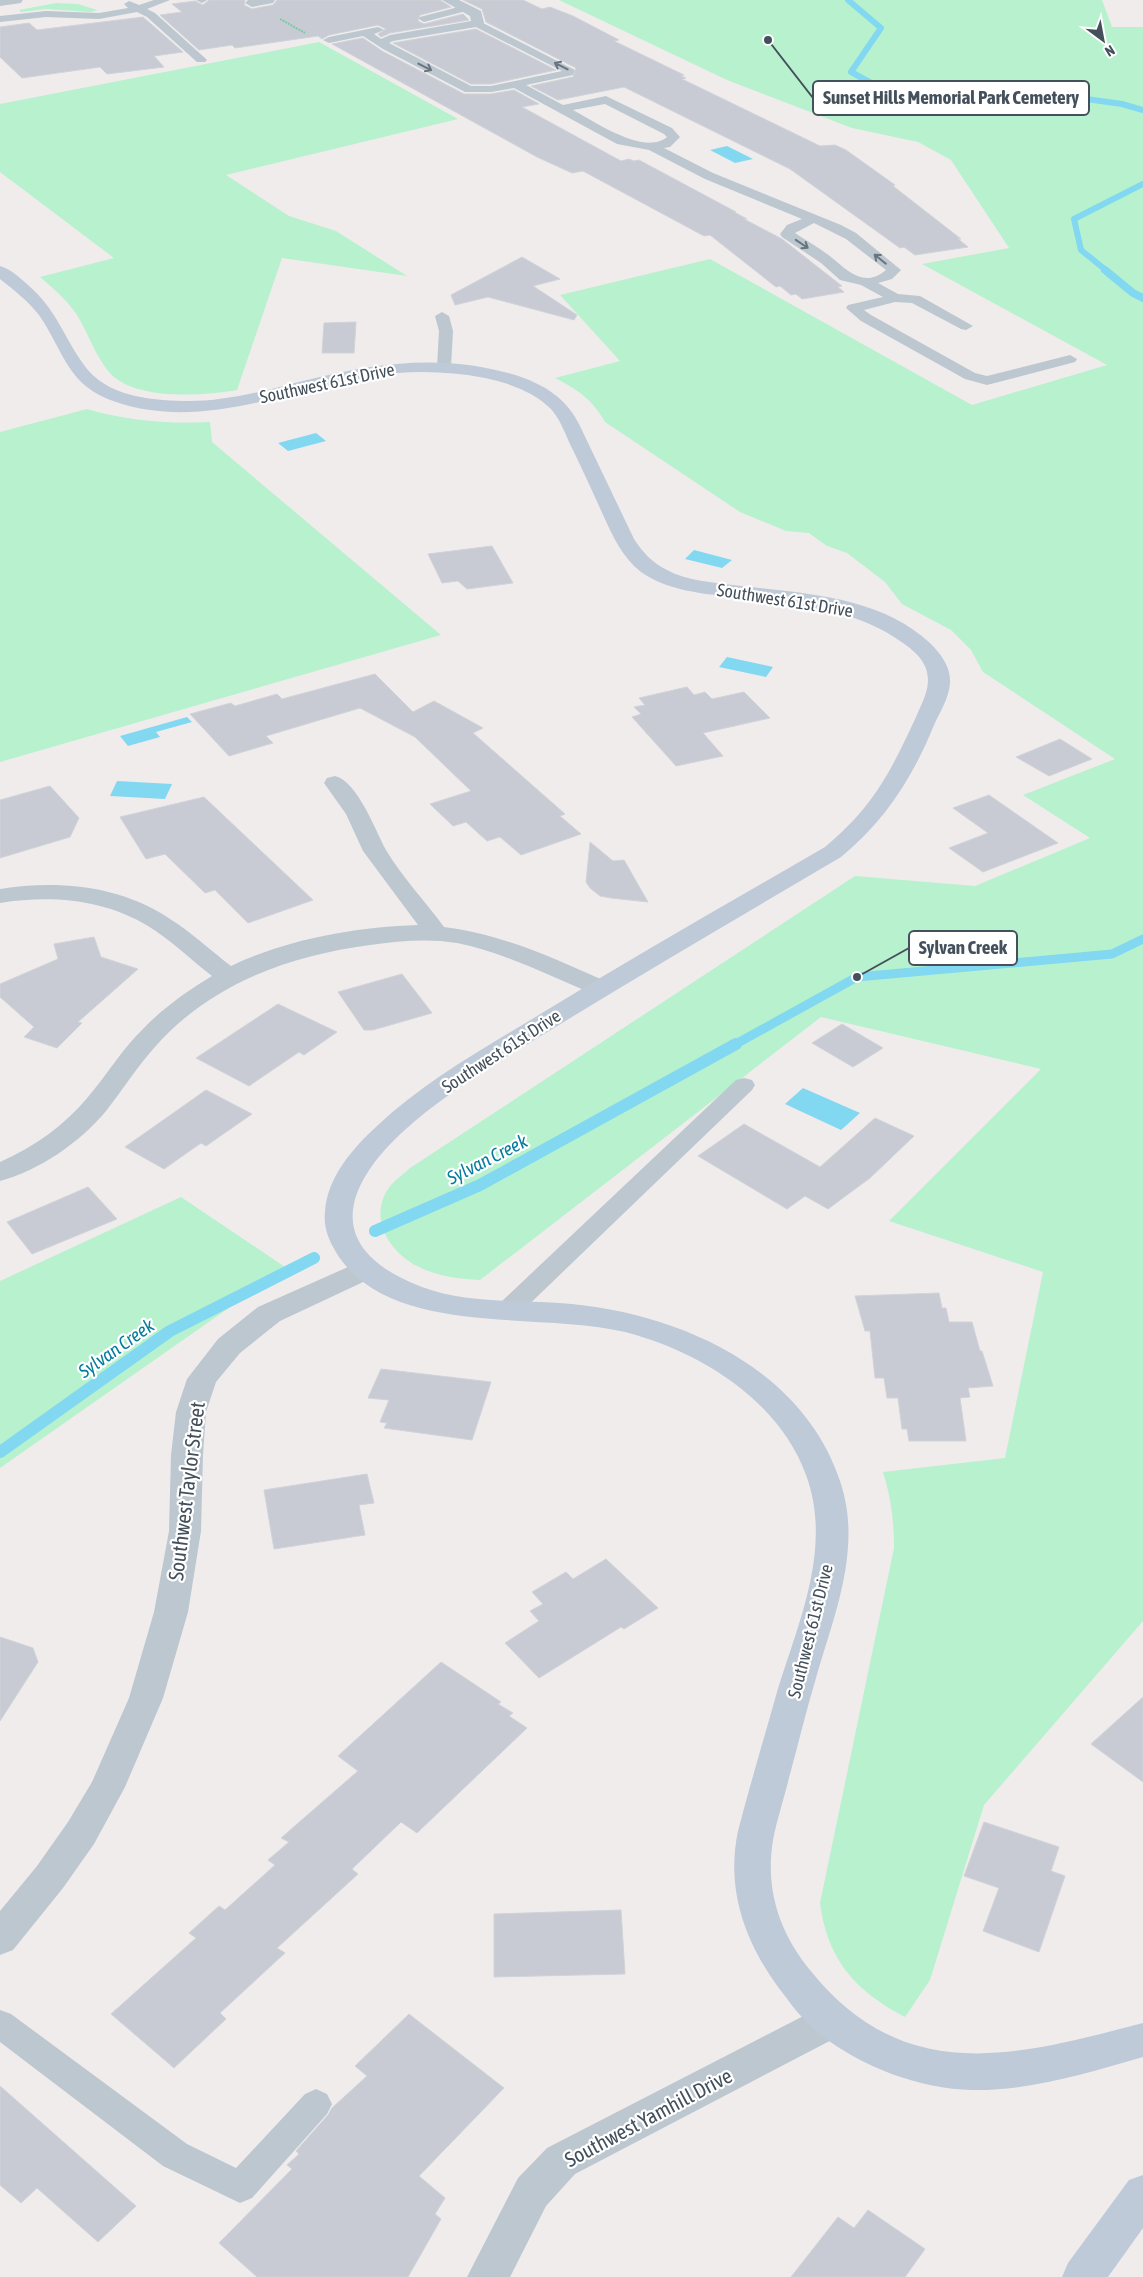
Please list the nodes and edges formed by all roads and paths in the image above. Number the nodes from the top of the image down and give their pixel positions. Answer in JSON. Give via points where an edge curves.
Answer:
{"nodes":[{"id":1,"x":16,"y":0,"type":"edge"},
{"id":2,"x":119,"y":0,"type":"edge"},
{"id":3,"x":165,"y":0,"type":"edge"},
{"id":4,"x":268,"y":0,"type":"edge"},
{"id":5,"x":449,"y":0,"type":"edge"},
{"id":6,"x":0,"y":2,"type":"edge"},
{"id":7,"x":252,"y":3,"type":"dead end"},
{"id":8,"x":138,"y":8,"type":"junction"},
{"id":9,"x":466,"y":8,"type":"junction"},
{"id":10,"x":477,"y":23,"type":"junction"},
{"id":11,"x":0,"y":24,"type":"edge"},
{"id":12,"x":365,"y":33,"type":"junction"},
{"id":13,"x":329,"y":40,"type":"dead end"},
{"id":14,"x":382,"y":43,"type":"junction"},
{"id":15,"x":201,"y":60,"type":"dead end"},
{"id":16,"x":515,"y":84,"type":"junction"},
{"id":17,"x":562,"y":109,"type":"junction"},
{"id":18,"x":653,"y":146,"type":"junction"},
{"id":19,"x":813,"y":219,"type":"junction"},
{"id":20,"x":0,"y":271,"type":"edge"},
{"id":21,"x":866,"y":282,"type":"junction"},
{"id":22,"x":895,"y":298,"type":"junction"},
{"id":23,"x":442,"y":316,"type":"dead end"},
{"id":24,"x":966,"y":326,"type":"dead end"},
{"id":25,"x":1070,"y":358,"type":"dead end"},
{"id":26,"x":444,"y":368,"type":"junction"},
{"id":27,"x":335,"y":783,"type":"dead end"},
{"id":28,"x":0,"y":896,"type":"edge"},
{"id":29,"x":436,"y":933,"type":"junction"},
{"id":30,"x":228,"y":976,"type":"junction"},
{"id":31,"x":600,"y":988,"type":"junction"},
{"id":32,"x":744,"y":1085,"type":"dead end"},
{"id":33,"x":0,"y":1172,"type":"edge"},
{"id":34,"x":366,"y":1269,"type":"junction"},
{"id":35,"x":509,"y":1310,"type":"junction"},
{"id":36,"x":0,"y":1939,"type":"edge"},
{"id":37,"x":831,"y":2021,"type":"junction"},
{"id":38,"x":0,"y":2024,"type":"edge"},
{"id":39,"x":1143,"y":2040,"type":"edge"},
{"id":40,"x":316,"y":2104,"type":"dead end"},
{"id":41,"x":1143,"y":2194,"type":"edge"},
{"id":42,"x":488,"y":2277,"type":"edge"},
{"id":43,"x":1082,"y":2277,"type":"edge"}],
"edges":[{"from":1,"to":6,"type":"street"},
{"from":2,"to":8,"type":"lane"},
{"from":3,"to":8,"type":"lane"},
{"from":4,"to":7,"type":"street"},
{"from":5,"to":9,"type":"street"},
{"from":8,"to":11,"type":"lane","via":[[86,20],[46,14]]},
{"from":8,"to":15,"type":"lane","via":[[151,15]]},
{"from":9,"to":10,"type":"street","via":[[476,14]]},
{"from":9,"to":12,"type":"lane"},
{"from":10,"to":14,"type":"lane","via":[[390,38]]},
{"from":16,"to":10,"type":"lane","one_way":true,"via":[[568,73],[569,70]]},
{"from":12,"to":13,"type":"lane"},
{"from":12,"to":14,"type":"lane"},
{"from":14,"to":16,"type":"lane","one_way":true,"via":[[469,90]]},
{"from":16,"to":17,"type":"lane"},
{"from":17,"to":18,"type":"lane","via":[[621,141]]},
{"from":17,"to":18,"type":"lane","via":[[606,100],[674,137],[666,144]]},
{"from":18,"to":19,"type":"lane","via":[[709,176]]},
{"from":19,"to":21,"type":"lane","one_way":true,"via":[[792,228],[787,234],[845,277]]},
{"from":21,"to":19,"type":"lane","one_way":true,"via":[[888,276],[894,270],[852,236]]},
{"from":20,"to":26,"type":"street","name":"Southwest 61st Drive","via":[[43,310],[79,374],[110,394],[134,401],[174,406],[217,404],[371,372]]},
{"from":21,"to":22,"type":"lane"},
{"from":22,"to":24,"type":"lane","via":[[915,299]]},
{"from":22,"to":25,"type":"lane","via":[[853,308],[970,376],[987,381]]},
{"from":23,"to":26,"type":"lane","via":[[446,331]]},
{"from":26,"to":31,"type":"street","name":"Southwest 61st Drive","via":[[487,373],[517,381],[556,405],[567,418],[626,544],[652,570],[694,586],[842,607],[870,615],[914,640],[936,665],[940,675],[939,690],[915,747],[884,801],[854,836],[833,852]]},
{"from":27,"to":29,"type":"street","via":[[357,813],[374,851]]},
{"from":28,"to":30,"type":"street","via":[[60,890],[124,906],[156,920]]},
{"from":29,"to":30,"type":"street","via":[[387,935],[310,945],[276,955]]},
{"from":29,"to":31,"type":"street","via":[[526,956]]},
{"from":30,"to":33,"type":"street","via":[[181,1008],[152,1034],[88,1114],[71,1130]]},
{"from":31,"to":34,"type":"street","name":"Southwest 61st Drive","via":[[485,1059],[394,1126],[366,1153],[344,1189],[339,1206],[339,1226],[342,1240],[352,1256]]},
{"from":32,"to":35,"type":"lane"},
{"from":34,"to":35,"type":"street","name":"Southwest 61st Drive","via":[[392,1286],[433,1301]]},
{"from":34,"to":36,"type":"street","name":"Southwest Taylor Street","via":[[269,1314],[229,1346],[202,1379],[191,1412],[185,1531],[171,1612],[146,1698],[107,1787],[81,1832]]},
{"from":35,"to":37,"type":"street","name":"Southwest 61st Drive","via":[[598,1316],[638,1325],[697,1348],[744,1376],[773,1399],[806,1440],[817,1463],[832,1516],[826,1583],[752,1851],[753,1887],[769,1944],[785,1969]]},
{"from":37,"to":39,"type":"street","name":"Southwest 61st Drive","via":[[872,2046],[912,2063],[963,2072],[1009,2071],[1053,2064]]},
{"from":37,"to":42,"type":"street","name":"Southwest Yamhill Drive","via":[[561,2161],[532,2192]]},
{"from":38,"to":40,"type":"lane","via":[[175,2155],[240,2188]]},
{"from":41,"to":43,"type":"street"}]}
